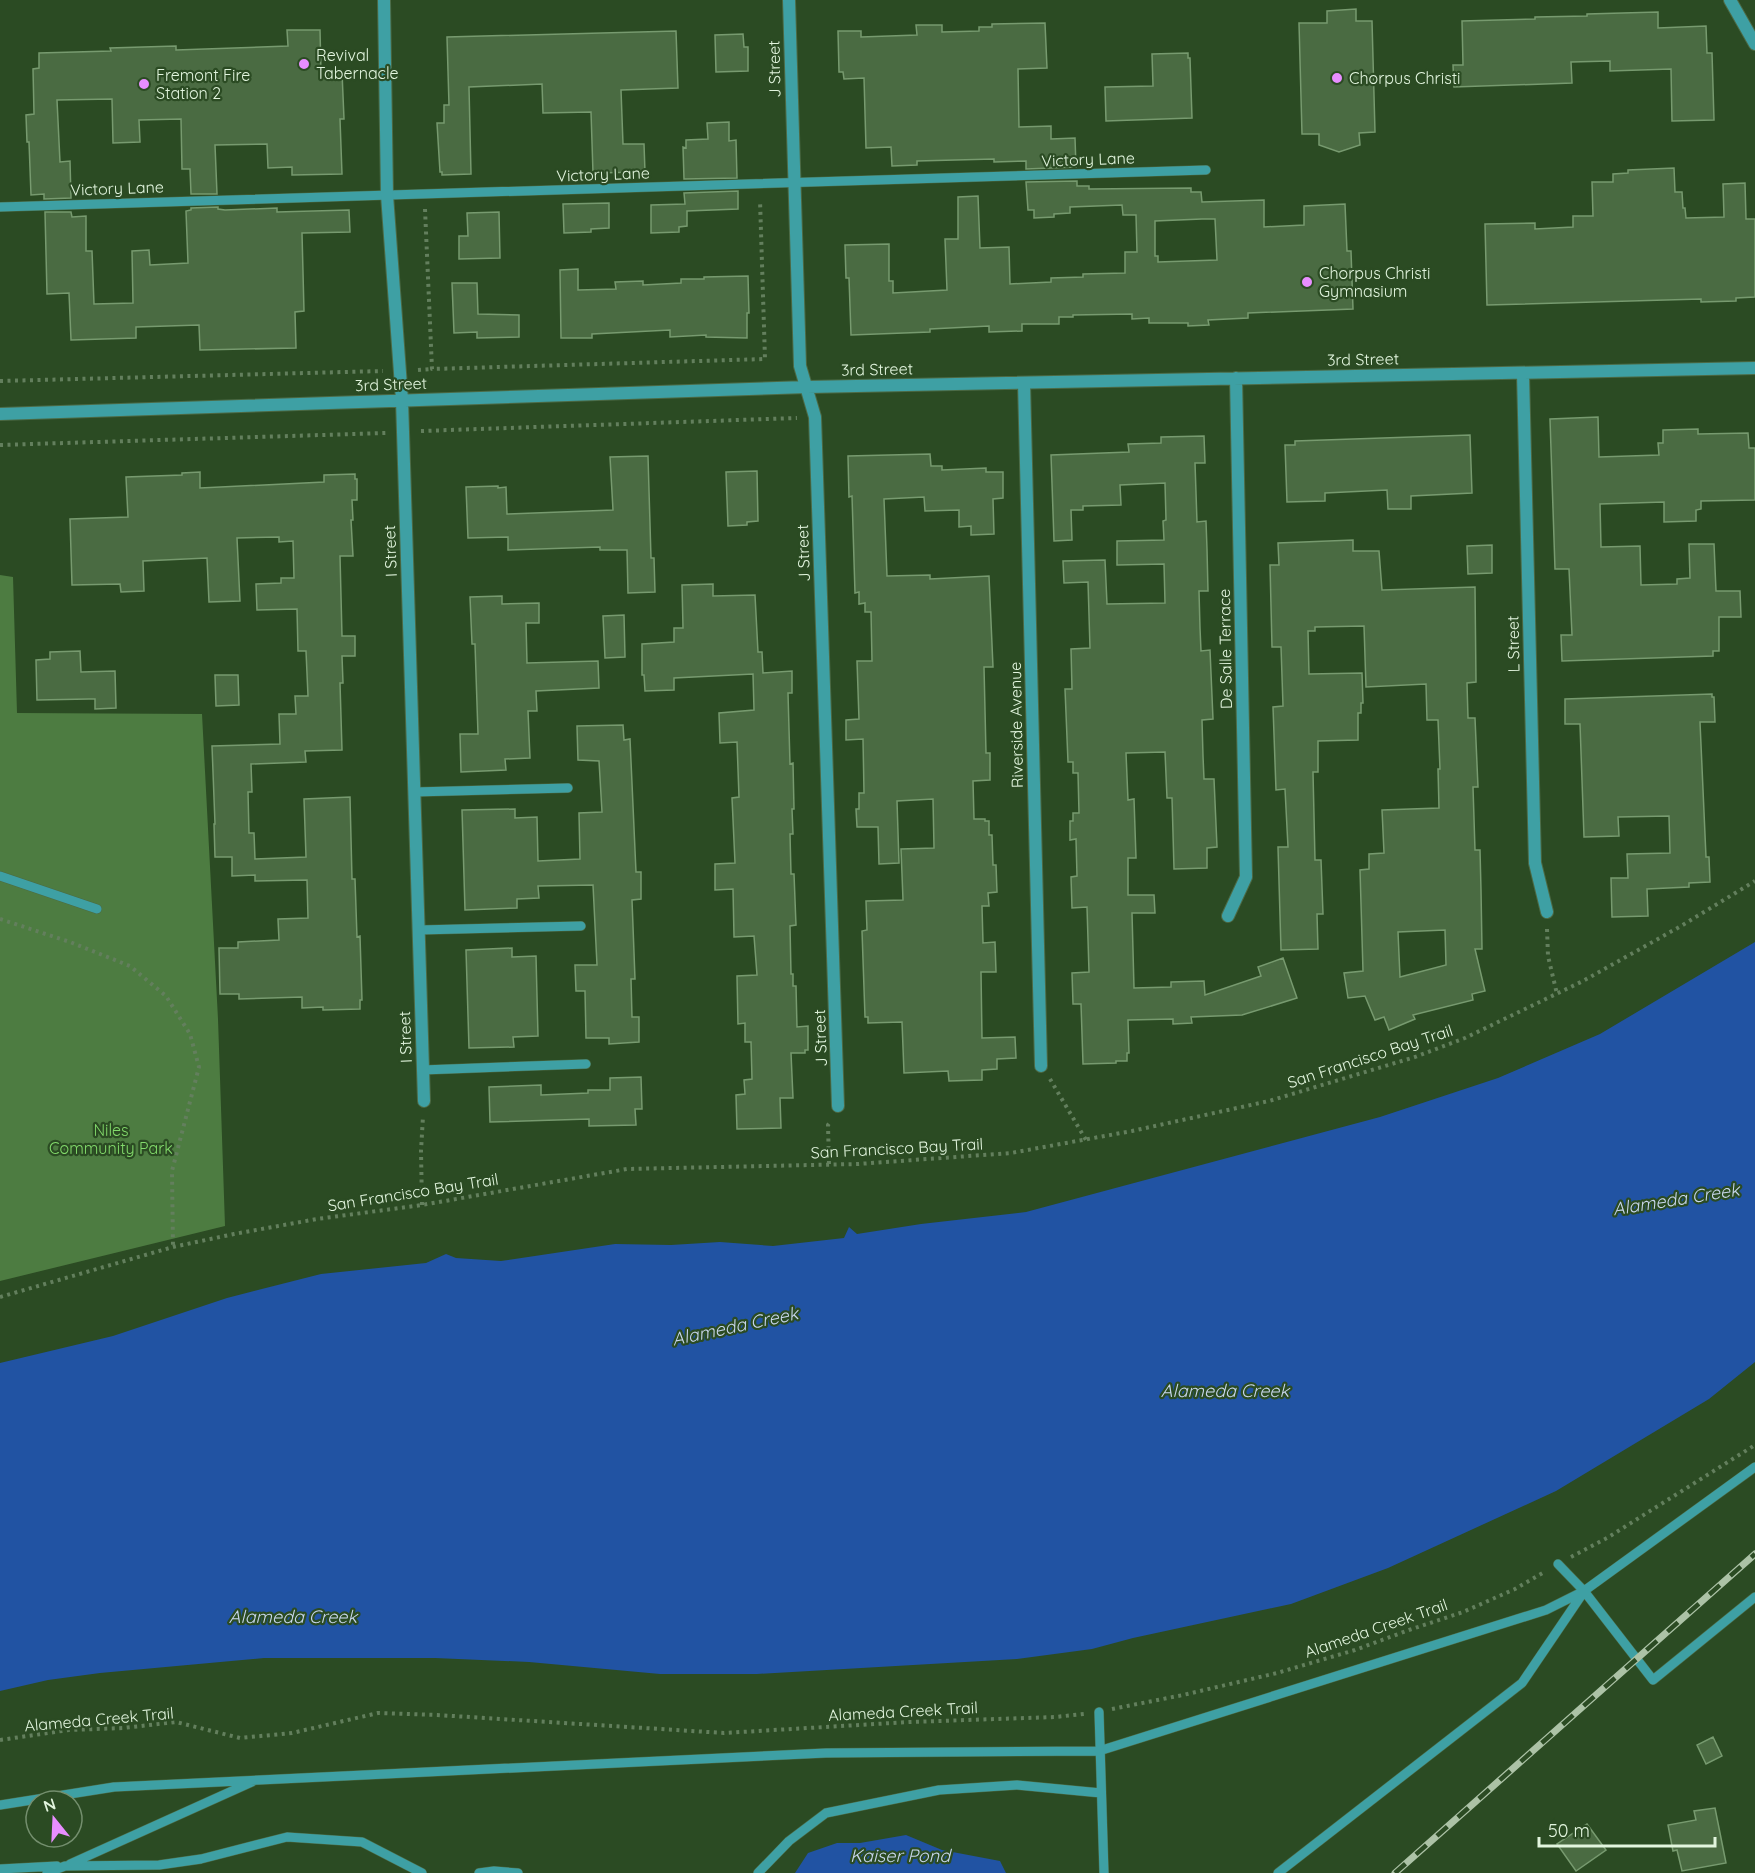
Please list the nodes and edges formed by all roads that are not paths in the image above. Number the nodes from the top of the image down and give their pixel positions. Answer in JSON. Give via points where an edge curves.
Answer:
{"nodes":[{"id":1,"x":384,"y":0,"type":"edge"},
{"id":2,"x":789,"y":0,"type":"edge"},
{"id":3,"x":1730,"y":0,"type":"edge"},
{"id":4,"x":1755,"y":44,"type":"edge"},
{"id":5,"x":1206,"y":170,"type":"dead end"},
{"id":6,"x":793,"y":183,"type":"junction"},
{"id":7,"x":387,"y":195,"type":"junction"},
{"id":8,"x":0,"y":207,"type":"edge"},
{"id":9,"x":1755,"y":368,"type":"edge"},
{"id":10,"x":1523,"y":374,"type":"junction"},
{"id":11,"x":1236,"y":378,"type":"junction"},
{"id":12,"x":1023,"y":383,"type":"junction"},
{"id":13,"x":807,"y":387,"type":"junction"},
{"id":14,"x":402,"y":400,"type":"junction"},
{"id":15,"x":0,"y":414,"type":"edge"},
{"id":16,"x":568,"y":788,"type":"dead end"},
{"id":17,"x":414,"y":792,"type":"junction"},
{"id":18,"x":0,"y":876,"type":"edge"},
{"id":19,"x":97,"y":909,"type":"dead end"},
{"id":20,"x":1547,"y":912,"type":"road end"},
{"id":21,"x":1228,"y":915,"type":"dead end"},
{"id":22,"x":581,"y":926,"type":"dead end"},
{"id":23,"x":419,"y":930,"type":"junction"},
{"id":24,"x":585,"y":1064,"type":"dead end"},
{"id":25,"x":1041,"y":1066,"type":"road end"},
{"id":26,"x":422,"y":1070,"type":"junction"},
{"id":27,"x":424,"y":1101,"type":"road end"},
{"id":28,"x":838,"y":1106,"type":"road end"},
{"id":29,"x":1755,"y":1467,"type":"edge"},
{"id":30,"x":1558,"y":1564,"type":"road end"},
{"id":31,"x":1584,"y":1591,"type":"junction"},
{"id":32,"x":1755,"y":1597,"type":"edge"},
{"id":33,"x":1099,"y":1712,"type":"road end"},
{"id":34,"x":1099,"y":1751,"type":"junction"},
{"id":35,"x":257,"y":1780,"type":"junction"},
{"id":36,"x":1101,"y":1793,"type":"junction"},
{"id":37,"x":0,"y":1805,"type":"edge"},
{"id":38,"x":65,"y":1866,"type":"junction"},
{"id":39,"x":0,"y":1869,"type":"edge"},
{"id":40,"x":47,"y":1873,"type":"edge"},
{"id":41,"x":422,"y":1873,"type":"edge"},
{"id":42,"x":479,"y":1873,"type":"edge"},
{"id":43,"x":518,"y":1873,"type":"edge"},
{"id":44,"x":758,"y":1873,"type":"edge"},
{"id":45,"x":1104,"y":1873,"type":"edge"},
{"id":46,"x":1278,"y":1873,"type":"edge"}],
"edges":[{"from":1,"to":7,"type":"street","name":"I Street"},
{"from":2,"to":6,"type":"street","name":"J Street"},
{"from":3,"to":4,"type":"street"},
{"from":5,"to":6,"type":"lane","name":"Victory Lane"},
{"from":6,"to":7,"type":"lane","name":"Victory Lane"},
{"from":6,"to":13,"type":"street","name":"J Street","via":[[800,366]]},
{"from":7,"to":8,"type":"lane","name":"Victory Lane"},
{"from":7,"to":14,"type":"street","name":"I Street"},
{"from":9,"to":10,"type":"street","name":"3rd Street"},
{"from":10,"to":11,"type":"street","name":"3rd Street"},
{"from":10,"to":20,"type":"street","name":"L Street","via":[[1534,862]]},
{"from":11,"to":12,"type":"street","name":"3rd Street"},
{"from":11,"to":21,"type":"street","name":"De Salle Terrace","via":[[1246,877]]},
{"from":12,"to":13,"type":"street","name":"3rd Street"},
{"from":12,"to":25,"type":"street","name":"Riverside Avenue"},
{"from":13,"to":14,"type":"street","name":"3rd Street"},
{"from":13,"to":28,"type":"street","name":"J Street","via":[[814,417]]},
{"from":14,"to":15,"type":"street","name":"3rd Street"},
{"from":14,"to":17,"type":"street","name":"I Street"},
{"from":16,"to":17,"type":"lane"},
{"from":17,"to":23,"type":"street","name":"I Street"},
{"from":18,"to":19,"type":"lane"},
{"from":22,"to":23,"type":"lane"},
{"from":23,"to":26,"type":"street","name":"I Street"},
{"from":24,"to":26,"type":"lane"},
{"from":26,"to":27,"type":"street","name":"I Street"},
{"from":29,"to":31,"type":"lane"},
{"from":30,"to":31,"type":"lane"},
{"from":31,"to":32,"type":"lane","via":[[1653,1680]]},
{"from":31,"to":34,"type":"lane","via":[[1546,1610]]},
{"from":31,"to":46,"type":"lane","via":[[1522,1683]]},
{"from":33,"to":34,"type":"lane"},
{"from":34,"to":35,"type":"lane","via":[[826,1753]]},
{"from":34,"to":36,"type":"lane"},
{"from":35,"to":37,"type":"lane","via":[[114,1787]]},
{"from":35,"to":38,"type":"lane"},
{"from":36,"to":44,"type":"lane","via":[[1017,1785],[939,1790],[826,1813],[789,1841]]},
{"from":36,"to":45,"type":"lane"},
{"from":38,"to":39,"type":"lane"},
{"from":38,"to":40,"type":"lane"},
{"from":38,"to":41,"type":"lane","via":[[159,1865],[201,1859],[287,1837],[362,1842]]},
{"from":42,"to":43,"type":"lane"}]}
